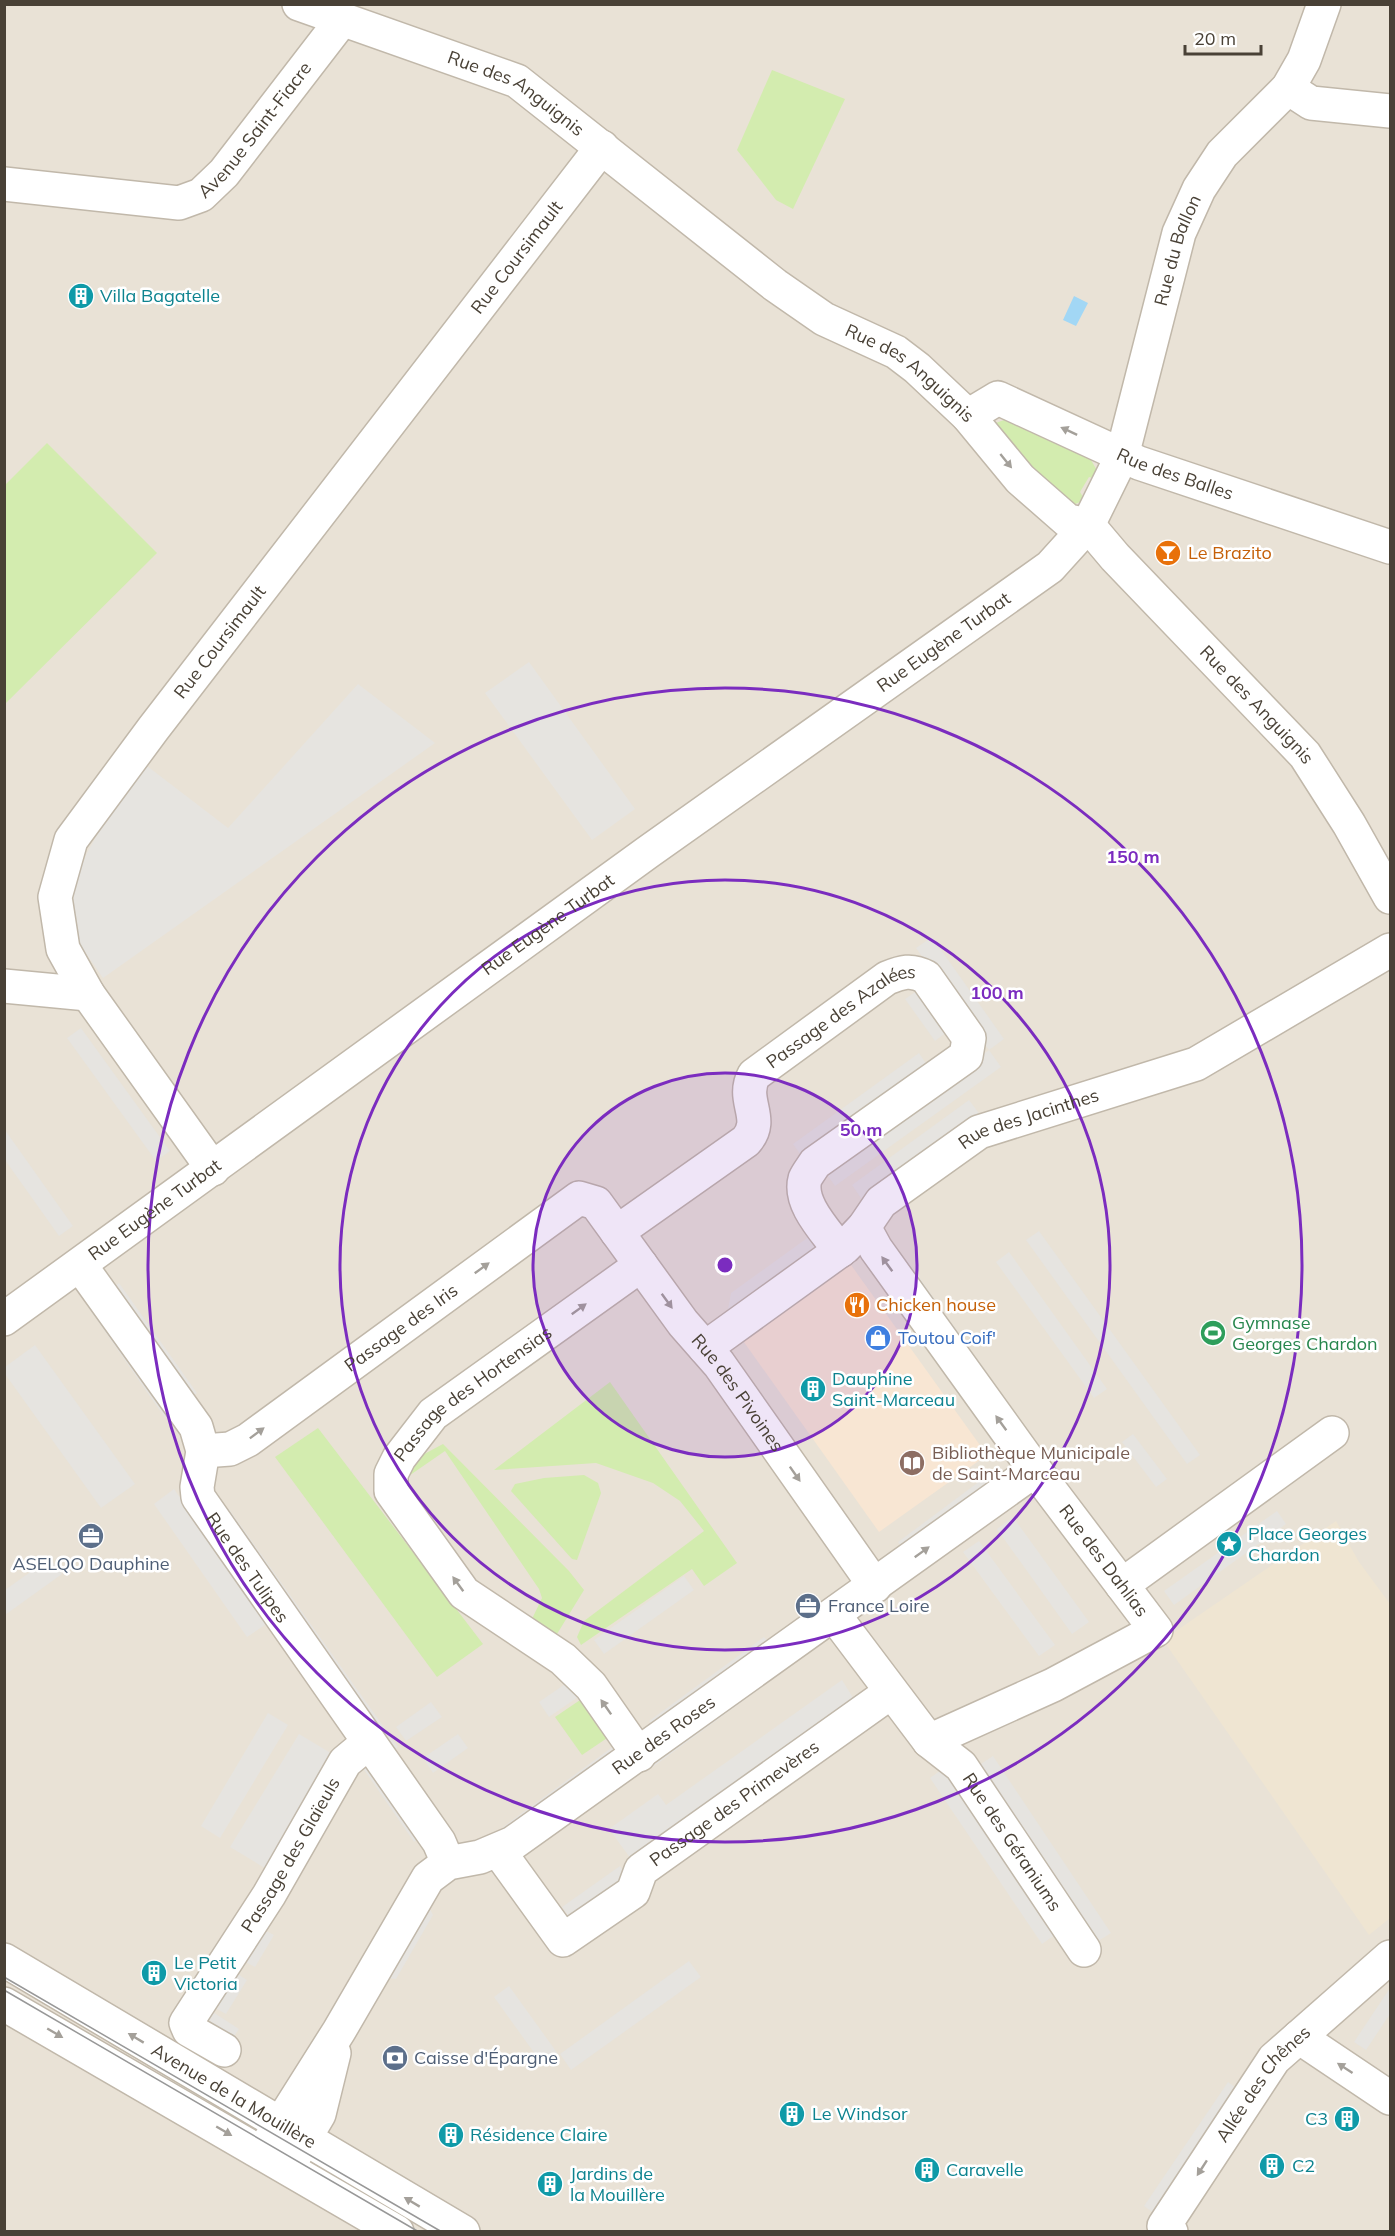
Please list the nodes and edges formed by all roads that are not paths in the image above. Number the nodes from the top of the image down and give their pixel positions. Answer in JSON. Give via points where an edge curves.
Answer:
{"nodes":[{"id":1,"x":300,"y":4,"type":"edge"},
{"id":2,"x":1324,"y":4,"type":"edge"},
{"id":3,"x":341,"y":21,"type":"junction"},
{"id":4,"x":1288,"y":88,"type":"junction"},
{"id":5,"x":1390,"y":111,"type":"edge"},
{"id":6,"x":602,"y":147,"type":"junction"},
{"id":7,"x":4,"y":184,"type":"edge"},
{"id":8,"x":968,"y":416,"type":"junction"},
{"id":9,"x":1122,"y":456,"type":"junction"},
{"id":10,"x":1088,"y":525,"type":"junction"},
{"id":11,"x":1390,"y":547,"type":"edge"},
{"id":12,"x":1390,"y":897,"type":"edge"},
{"id":13,"x":1390,"y":950,"type":"edge"},
{"id":14,"x":4,"y":986,"type":"edge"},
{"id":15,"x":88,"y":994,"type":"junction"},
{"id":16,"x":213,"y":1169,"type":"junction"},
{"id":17,"x":596,"y":1203,"type":"joint"},
{"id":18,"x":864,"y":1227,"type":"junction"},
{"id":19,"x":617,"y":1232,"type":"junction"},
{"id":20,"x":840,"y":1251,"type":"junction"},
{"id":21,"x":80,"y":1265,"type":"junction"},
{"id":22,"x":640,"y":1265,"type":"junction"},
{"id":23,"x":4,"y":1319,"type":"edge"},
{"id":24,"x":705,"y":1348,"type":"junction"},
{"id":25,"x":1332,"y":1433,"type":"dead end"},
{"id":26,"x":204,"y":1451,"type":"junction"},
{"id":27,"x":1035,"y":1470,"type":"junction"},
{"id":28,"x":1122,"y":1585,"type":"junction"},
{"id":29,"x":875,"y":1586,"type":"junction"},
{"id":30,"x":834,"y":1615,"type":"junction"},
{"id":31,"x":891,"y":1692,"type":"junction"},
{"id":32,"x":929,"y":1741,"type":"junction"},
{"id":33,"x":369,"y":1742,"type":"junction"},
{"id":34,"x":639,"y":1755,"type":"junction"},
{"id":35,"x":498,"y":1850,"type":"junction"},
{"id":36,"x":448,"y":1863,"type":"junction"},
{"id":37,"x":1084,"y":1950,"type":"dead end"},
{"id":38,"x":1390,"y":1957,"type":"edge"},
{"id":39,"x":4,"y":1960,"type":"edge"},
{"id":40,"x":4,"y":2004,"type":"edge"},
{"id":41,"x":1299,"y":2037,"type":"junction"},
{"id":42,"x":224,"y":2050,"type":"dead end"},
{"id":43,"x":1390,"y":2098,"type":"edge"},
{"id":44,"x":300,"y":2135,"type":"junction"},
{"id":45,"x":282,"y":2165,"type":"junction"},
{"id":46,"x":397,"y":2232,"type":"edge"},
{"id":47,"x":463,"y":2232,"type":"edge"},
{"id":48,"x":1171,"y":2232,"type":"edge"}],
"edges":[{"from":1,"to":3,"type":"street","name":"Rue des Anguignis"},
{"from":2,"to":4,"type":"street","name":"Rue du Ballon","via":[[1304,60]]},
{"from":3,"to":6,"type":"street","name":"Rue des Anguignis","via":[[517,81]]},
{"from":3,"to":7,"type":"street","name":"Avenue Saint-Fiacre","via":[[224,173],[201,195],[179,203],[144,202]]},
{"from":4,"to":5,"type":"street","via":[[1311,103]]},
{"from":4,"to":9,"type":"street","name":"Rue du Ballon","via":[[1221,154],[1179,233]]},
{"from":6,"to":8,"type":"street","name":"Rue des Anguignis","via":[[775,285],[824,319],[896,352]]},
{"from":6,"to":15,"type":"street","name":"Rue Coursimault","via":[[71,840],[55,897],[63,950]]},
{"from":9,"to":8,"type":"street","name":"Rue des Balles","one_way":true,"via":[[998,398]]},
{"from":8,"to":10,"type":"street","name":"Rue des Anguignis","one_way":true,"via":[[1038,496],[1068,521]]},
{"from":9,"to":10,"type":"street","name":"Rue du Ballon"},
{"from":9,"to":11,"type":"street","name":"Rue des Balles"},
{"from":10,"to":12,"type":"street","name":"Rue des Anguignis","via":[[1305,755]]},
{"from":10,"to":16,"type":"street","name":"Rue Eugène Turbat","via":[[1050,567],[638,859]]},
{"from":13,"to":18,"type":"street","name":"Rue des Jacinthes","via":[[1196,1064],[979,1132],[881,1202]]},
{"from":14,"to":15,"type":"street"},
{"from":15,"to":16,"type":"street","name":"Rue Coursimault"},
{"from":16,"to":21,"type":"street","name":"Rue Eugène Turbat"},
{"from":17,"to":19,"type":"street","name":"Rue des Pivoines"},
{"from":26,"to":17,"type":"street","name":"Passage des Iris","one_way":true,"via":[[230,1449],[248,1440],[579,1198]]},
{"from":18,"to":20,"type":"street","name":"Rue des Jacinthes"},
{"from":27,"to":18,"type":"street","name":"Rue des Dahlias","one_way":true},
{"from":19,"to":20,"type":"street","name":"Passage des Azalées","via":[[755,1131],[748,1095],[754,1075],[887,978],[916,971],[926,977],[969,1038],[969,1046],[966,1056],[815,1163],[805,1179],[804,1191],[808,1205]]},
{"from":19,"to":22,"type":"street","name":"Rue des Pivoines"},
{"from":20,"to":24,"type":"street","name":"Rue des Jacinthes"},
{"from":21,"to":23,"type":"street","name":"Rue Eugène Turbat"},
{"from":21,"to":26,"type":"street","via":[[196,1427]]},
{"from":22,"to":24,"type":"street","name":"Rue des Pivoines","one_way":true},
{"from":34,"to":22,"type":"street","name":"Passage des Hortensias","one_way":true,"via":[[591,1686],[563,1659],[464,1593],[391,1491],[391,1474],[433,1414]]},
{"from":24,"to":29,"type":"street","name":"Rue des Pivoines","one_way":true},
{"from":25,"to":28,"type":"street"},
{"from":26,"to":33,"type":"street","name":"Rue des Tulipes","via":[[198,1497]]},
{"from":27,"to":28,"type":"street","name":"Rue des Dahlias"},
{"from":29,"to":27,"type":"street","name":"Rue des Roses","one_way":true},
{"from":28,"to":32,"type":"street","name":"Rue des Dahlias","via":[[1156,1630],[1053,1685]]},
{"from":29,"to":30,"type":"street","name":"Rue des Roses"},
{"from":30,"to":31,"type":"street","name":"Rue des Géraniums"},
{"from":30,"to":34,"type":"street","name":"Rue des Roses"},
{"from":31,"to":32,"type":"street","name":"Rue des Géraniums"},
{"from":31,"to":35,"type":"street","name":"Passage des Primevères","via":[[641,1869],[633,1892],[563,1940]]},
{"from":32,"to":37,"type":"street","name":"Rue des Géraniums","via":[[961,1766]]},
{"from":33,"to":36,"type":"street","name":"Rue des Tulipes","via":[[439,1842]]},
{"from":33,"to":42,"type":"street","name":"Passage des Glaïeuls","via":[[345,1762],[269,1894],[186,2023],[189,2030]]},
{"from":34,"to":35,"type":"street","name":"Rue des Roses"},
{"from":35,"to":36,"type":"street","name":"Rue des Roses"},
{"from":36,"to":44,"type":"street","name":"Rue des Roses","via":[[428,1878],[339,2031],[319,2114]]},
{"from":38,"to":41,"type":"street","name":"Allée des Chênes"},
{"from":44,"to":39,"type":"street","name":"Avenue de la Mouillère","one_way":true},
{"from":40,"to":45,"type":"street","name":"Avenue de la Mouillère","one_way":true},
{"from":43,"to":41,"type":"street","one_way":true},
{"from":41,"to":48,"type":"street","name":"Allée des Chênes","one_way":true,"via":[[1274,2059],[1164,2226]]},
{"from":44,"to":45,"type":"street","name":"Rue des Roses"},
{"from":47,"to":44,"type":"street","name":"Avenue de la Mouillère","one_way":true},
{"from":45,"to":46,"type":"street","name":"Avenue de la Mouillère"}]}
